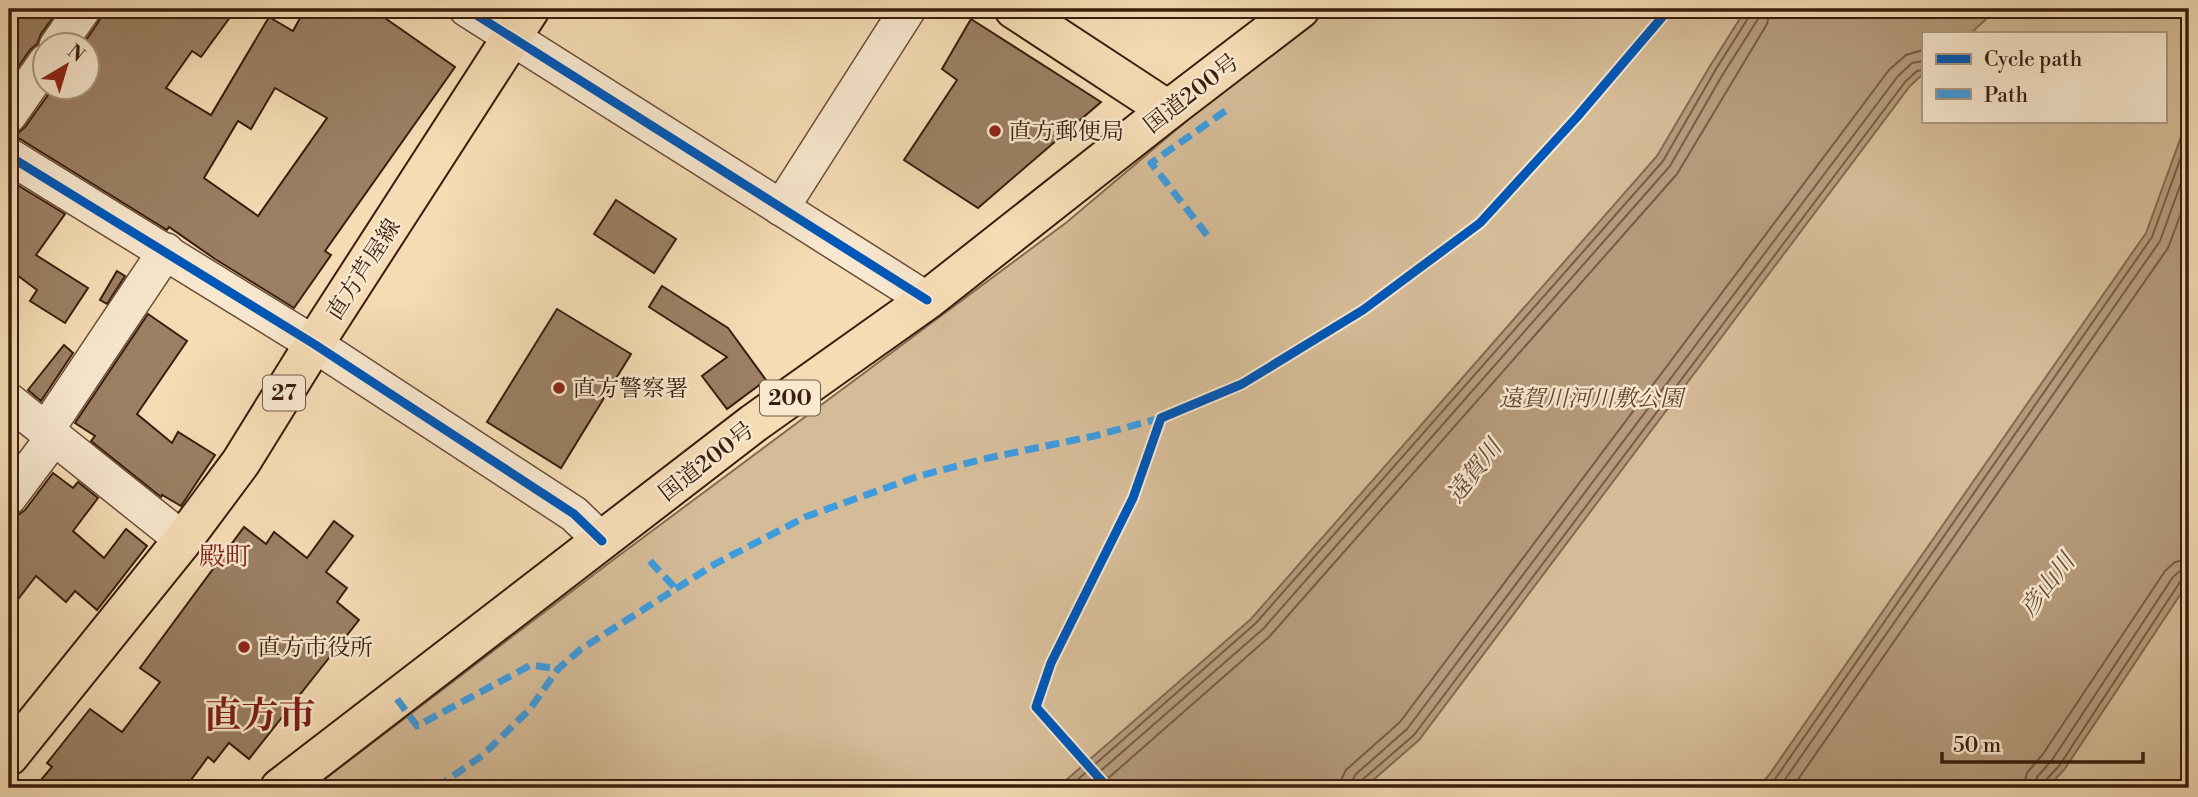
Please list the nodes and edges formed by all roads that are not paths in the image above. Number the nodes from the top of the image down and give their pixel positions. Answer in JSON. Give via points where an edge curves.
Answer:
{"nodes":[{"id":1,"x":83,"y":9,"type":"edge"},
{"id":2,"x":467,"y":9,"type":"edge"},
{"id":3,"x":908,"y":9,"type":"edge"},
{"id":4,"x":1014,"y":9,"type":"edge"},
{"id":5,"x":1300,"y":9,"type":"edge"},
{"id":6,"x":521,"y":24,"type":"edge"},
{"id":7,"x":67,"y":32,"type":"edge"},
{"id":8,"x":32,"y":82,"type":"edge"},
{"id":9,"x":1168,"y":110,"type":"junction"},
{"id":10,"x":9,"y":115,"type":"edge"},
{"id":11,"x":9,"y":156,"type":"edge"},
{"id":12,"x":781,"y":208,"type":"junction"},
{"id":13,"x":166,"y":251,"type":"junction"},
{"id":14,"x":927,"y":300,"type":"junction"},
{"id":15,"x":314,"y":344,"type":"junction"},
{"id":16,"x":9,"y":401,"type":"edge"},
{"id":17,"x":50,"y":434,"type":"junction"},
{"id":18,"x":9,"y":497,"type":"edge"},
{"id":19,"x":183,"y":540,"type":"junction"},
{"id":20,"x":602,"y":541,"type":"junction"},
{"id":21,"x":9,"y":756,"type":"edge"},
{"id":22,"x":280,"y":788,"type":"edge"}],
"edges":[{"from":1,"to":7,"type":"street"},
{"from":2,"to":6,"type":"street"},
{"from":3,"to":12,"type":"street"},
{"from":4,"to":9,"type":"main road"},
{"from":5,"to":9,"type":"main road","name":"国道200号","number":"200"},
{"from":6,"to":12,"type":"street"},
{"from":6,"to":15,"type":"main road","name":"直方芦屋線","number":"27"},
{"from":8,"to":10,"type":"street"},
{"from":9,"to":14,"type":"main road","name":"国道200号","number":"200"},
{"from":11,"to":13,"type":"street"},
{"from":12,"to":14,"type":"street"},
{"from":13,"to":15,"type":"street"},
{"from":13,"to":17,"type":"street"},
{"from":14,"to":20,"type":"main road","name":"国道200号","number":"200","via":[[754,423]]},
{"from":15,"to":19,"type":"main road","name":"直方芦屋線","number":"27","via":[[241,462]]},
{"from":15,"to":20,"type":"street","via":[[574,514]]},
{"from":16,"to":17,"type":"street"},
{"from":17,"to":18,"type":"street"},
{"from":17,"to":19,"type":"street"},
{"from":19,"to":21,"type":"main road","name":"直方芦屋線","number":"27"},
{"from":20,"to":22,"type":"main road","name":"国道200号","number":"200"}]}
